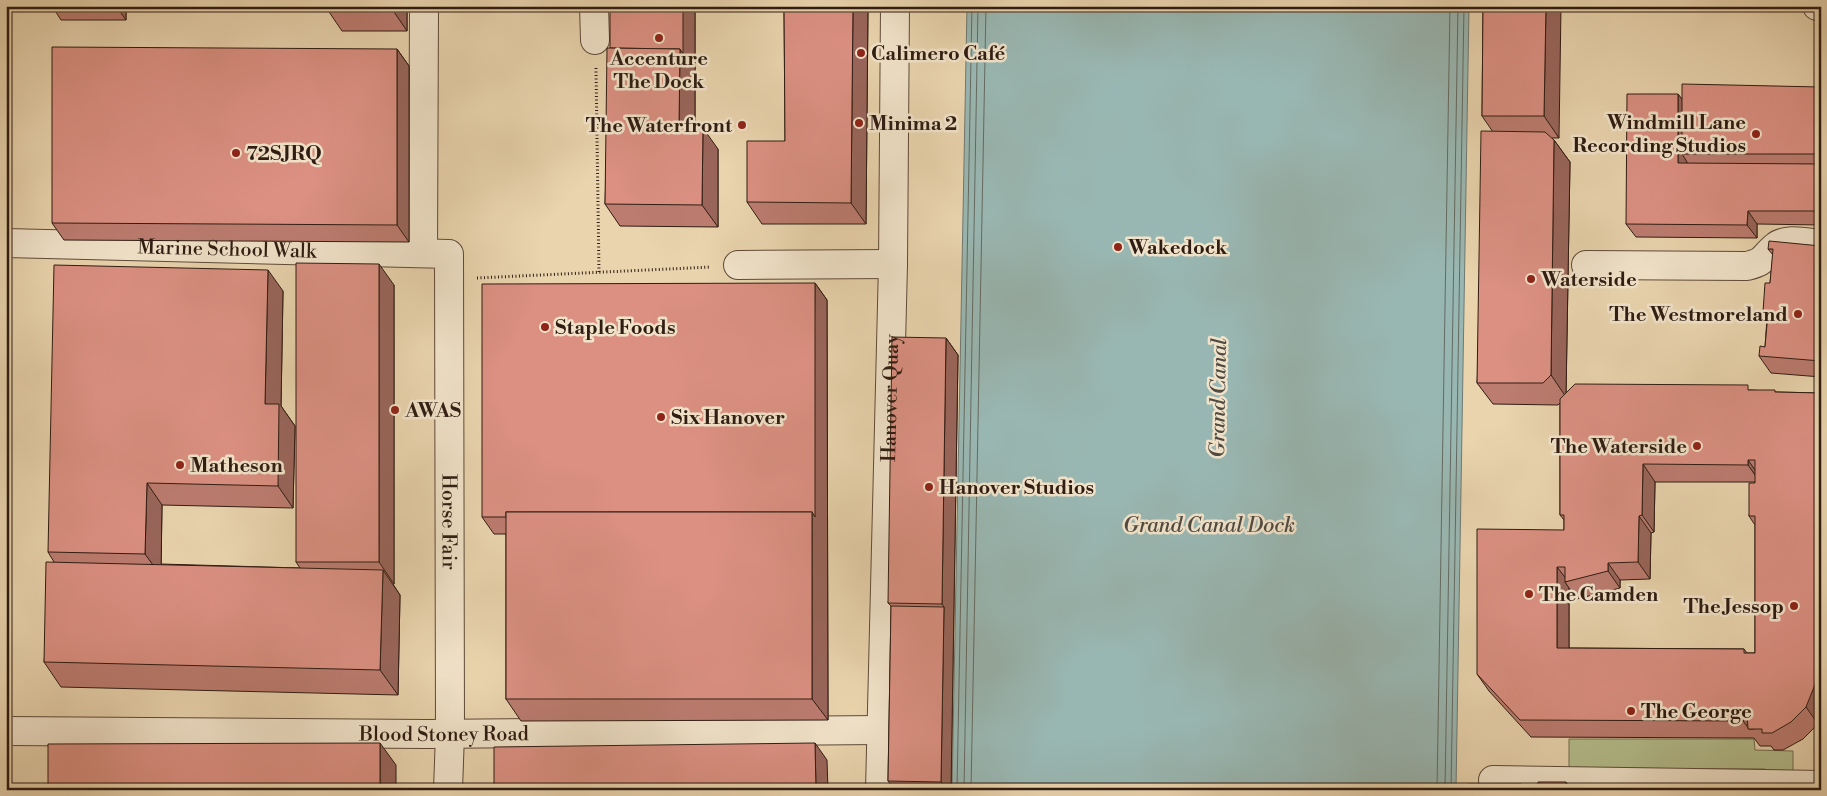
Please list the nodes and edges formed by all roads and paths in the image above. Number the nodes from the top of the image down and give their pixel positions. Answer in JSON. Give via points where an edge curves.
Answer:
{"nodes":[{"id":1,"x":424,"y":6,"type":"edge"},
{"id":2,"x":594,"y":6,"type":"edge"},
{"id":3,"x":895,"y":6,"type":"edge"},
{"id":4,"x":595,"y":40,"type":"joint"},
{"id":5,"x":6,"y":243,"type":"edge"},
{"id":6,"x":1821,"y":244,"type":"edge"},
{"id":7,"x":440,"y":262,"type":"junction"},
{"id":8,"x":893,"y":264,"type":"junction"},
{"id":9,"x":738,"y":265,"type":"joint"},
{"id":10,"x":1586,"y":265,"type":"dead end"},
{"id":11,"x":599,"y":273,"type":"junction"},
{"id":12,"x":880,"y":730,"type":"junction"},
{"id":13,"x":6,"y":731,"type":"edge"},
{"id":14,"x":450,"y":734,"type":"junction"},
{"id":15,"x":1493,"y":780,"type":"dead end"},
{"id":16,"x":1821,"y":785,"type":"edge"},
{"id":17,"x":448,"y":790,"type":"edge"},
{"id":18,"x":880,"y":790,"type":"edge"}],
"edges":[{"from":1,"to":7,"type":"street","name":"Horse Fair"},
{"from":2,"to":4,"type":"street"},
{"from":3,"to":8,"type":"street","name":"Hanover Quay"},
{"from":4,"to":11,"type":"path"},
{"from":5,"to":7,"type":"street","name":"Marine School Walk"},
{"from":6,"to":10,"type":"street","via":[[1788,241],[1776,245],[1763,262],[1747,266]]},
{"from":7,"to":11,"type":"path"},
{"from":7,"to":14,"type":"street","name":"Horse Fair"},
{"from":8,"to":9,"type":"street"},
{"from":8,"to":12,"type":"street","name":"Hanover Quay"},
{"from":9,"to":11,"type":"path"},
{"from":12,"to":14,"type":"street","name":"Blood Stoney Road"},
{"from":12,"to":18,"type":"street","name":"Hanover Quay"},
{"from":13,"to":14,"type":"street","name":"Blood Stoney Road"},
{"from":14,"to":17,"type":"street","name":"Horse Fair"},
{"from":15,"to":16,"type":"street"}]}
